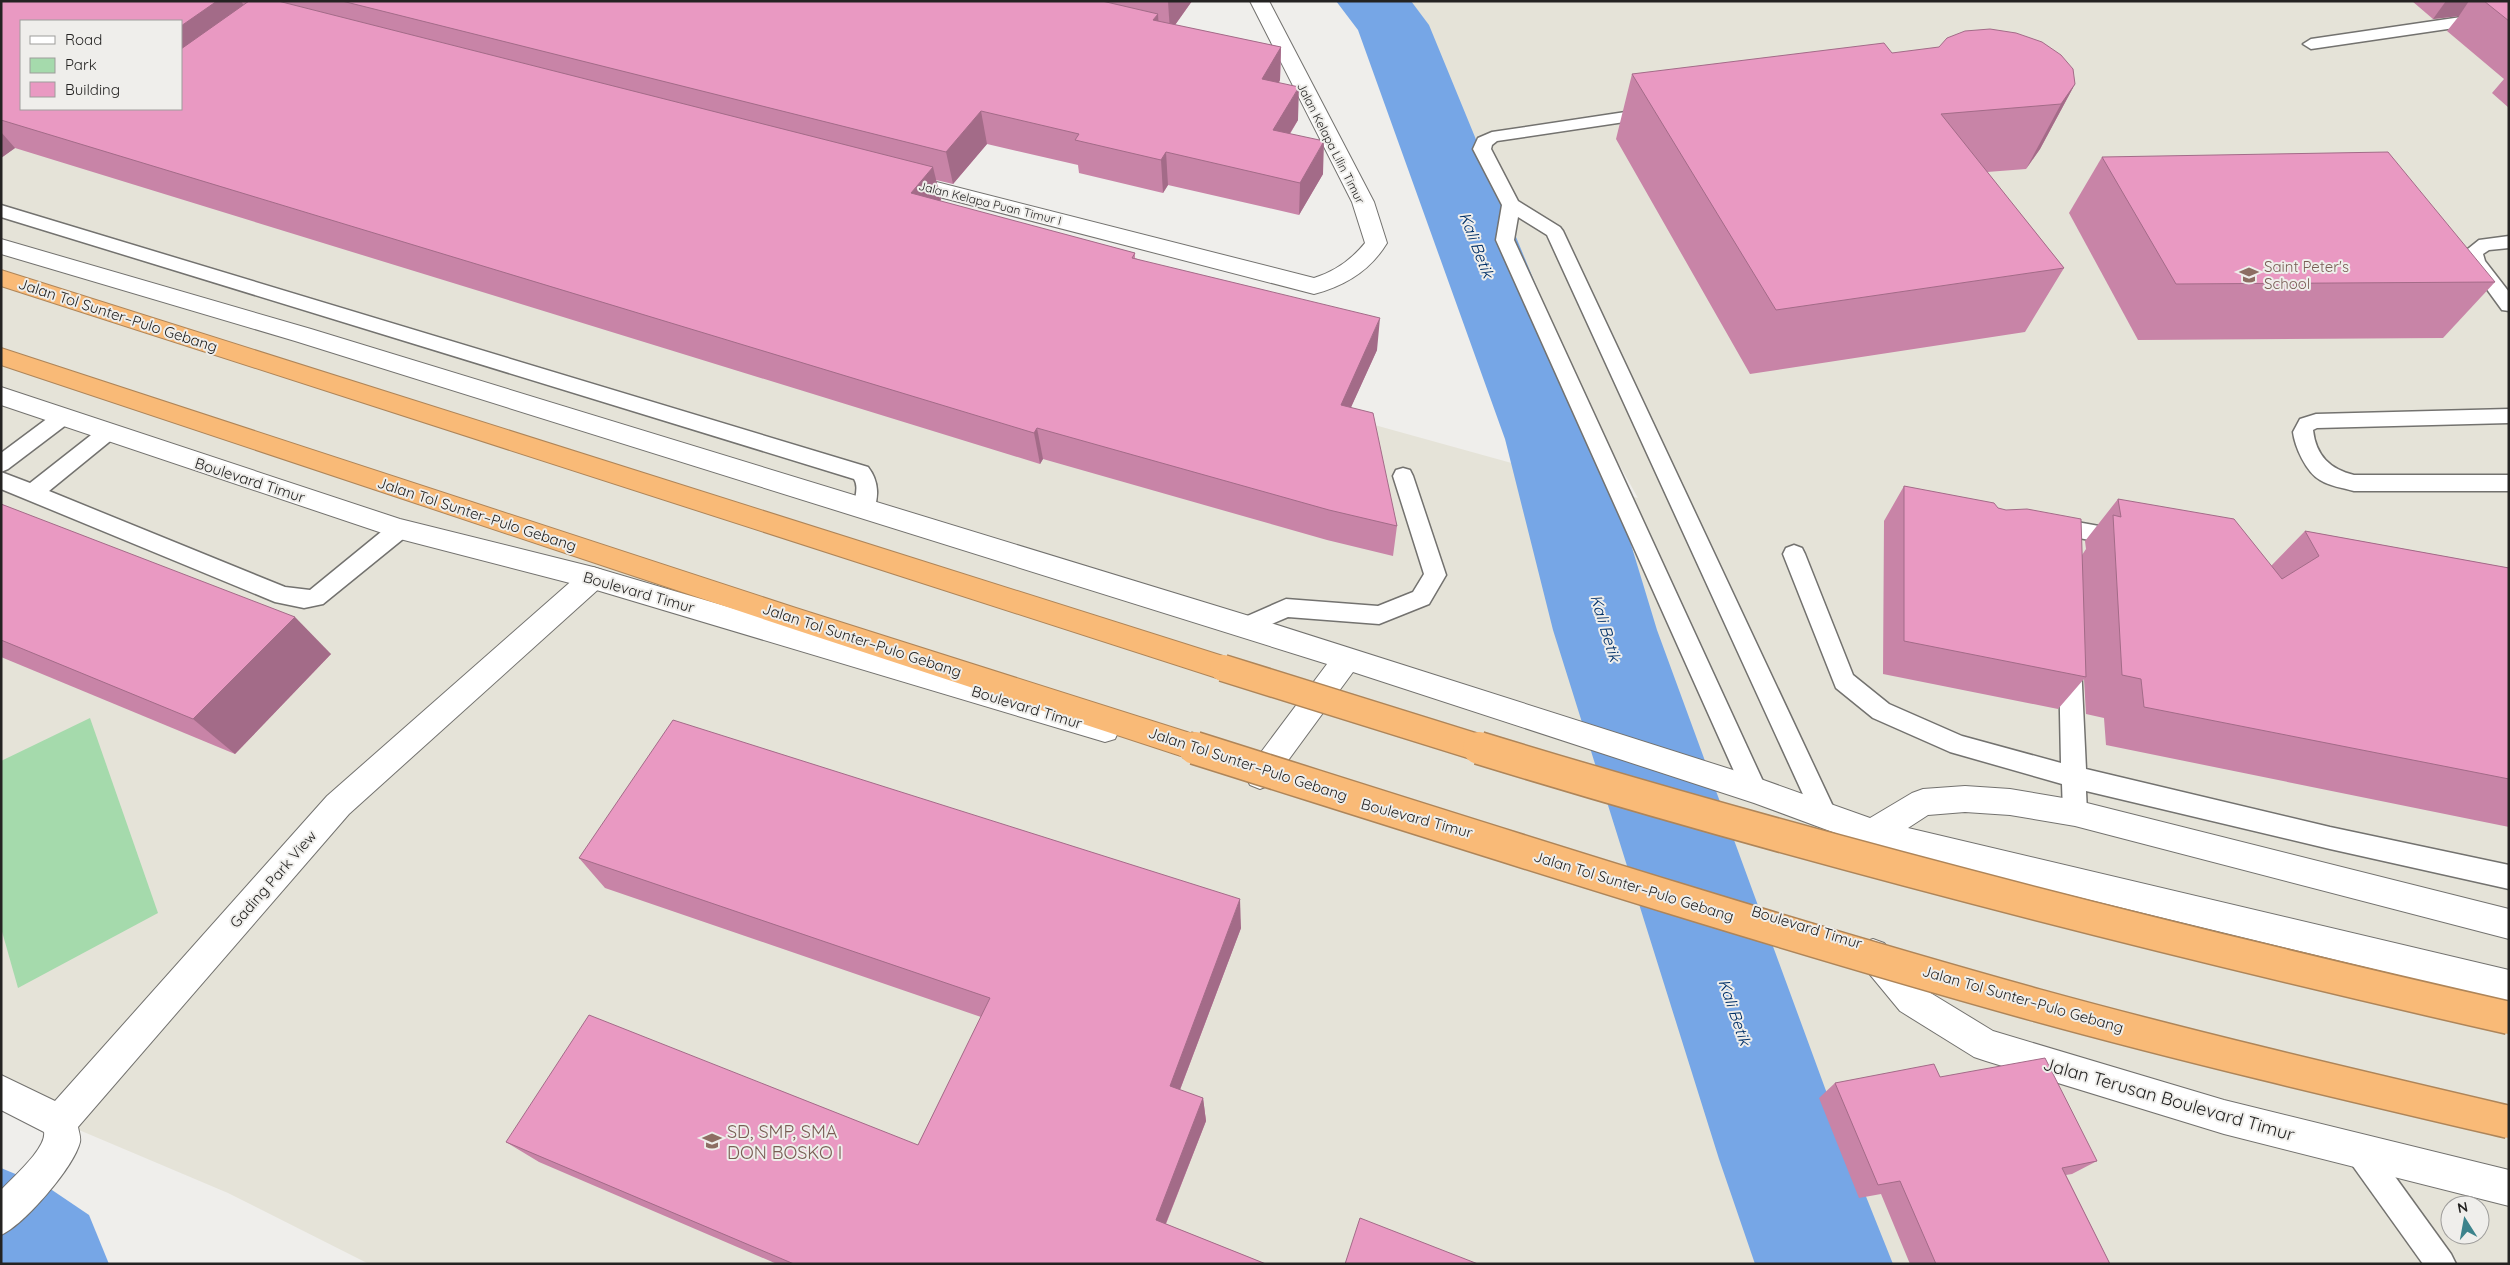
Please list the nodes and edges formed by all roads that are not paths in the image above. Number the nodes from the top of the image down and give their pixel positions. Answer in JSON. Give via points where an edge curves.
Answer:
{"nodes":[{"id":1,"x":1259,"y":1,"type":"edge"},
{"id":2,"x":2509,"y":15,"type":"edge"},
{"id":3,"x":2311,"y":44,"type":"dead end"},
{"id":4,"x":1666,"y":111,"type":"edge"},
{"id":5,"x":879,"y":175,"type":"edge"},
{"id":6,"x":1511,"y":205,"type":"junction"},
{"id":7,"x":1,"y":211,"type":"edge"},
{"id":8,"x":2509,"y":242,"type":"edge"},
{"id":9,"x":1,"y":246,"type":"edge"},
{"id":10,"x":1,"y":278,"type":"edge"},
{"id":11,"x":1314,"y":286,"type":"joint"},
{"id":12,"x":2509,"y":305,"type":"edge"},
{"id":13,"x":1,"y":356,"type":"edge"},
{"id":14,"x":1,"y":396,"type":"edge"},
{"id":15,"x":2509,"y":416,"type":"edge"},
{"id":16,"x":63,"y":417,"type":"junction"},
{"id":17,"x":107,"y":433,"type":"junction"},
{"id":18,"x":1,"y":464,"type":"edge"},
{"id":19,"x":1403,"y":476,"type":"dead end"},
{"id":20,"x":1,"y":480,"type":"edge"},
{"id":21,"x":2509,"y":483,"type":"edge"},
{"id":22,"x":33,"y":493,"type":"junction"},
{"id":23,"x":864,"y":509,"type":"junction"},
{"id":24,"x":400,"y":529,"type":"junction"},
{"id":25,"x":2060,"y":535,"type":"edge"},
{"id":26,"x":2144,"y":542,"type":"edge"},
{"id":27,"x":1794,"y":554,"type":"dead end"},
{"id":28,"x":592,"y":578,"type":"junction"},
{"id":29,"x":1246,"y":626,"type":"junction"},
{"id":30,"x":2069,"y":647,"type":"edge"},
{"id":31,"x":1347,"y":659,"type":"junction"},
{"id":32,"x":1260,"y":776,"type":"junction"},
{"id":33,"x":2073,"y":777,"type":"junction"},
{"id":34,"x":1756,"y":790,"type":"junction"},
{"id":35,"x":2075,"y":813,"type":"junction"},
{"id":36,"x":1826,"y":817,"type":"junction"},
{"id":37,"x":1873,"y":833,"type":"junction"},
{"id":38,"x":2509,"y":877,"type":"edge"},
{"id":39,"x":2509,"y":924,"type":"edge"},
{"id":40,"x":1864,"y":944,"type":"junction"},
{"id":41,"x":2509,"y":986,"type":"edge"},
{"id":42,"x":2509,"y":1018,"type":"edge"},
{"id":43,"x":1,"y":1092,"type":"edge"},
{"id":44,"x":2509,"y":1114,"type":"edge"},
{"id":45,"x":60,"y":1122,"type":"junction"},
{"id":46,"x":2509,"y":1122,"type":"edge"},
{"id":47,"x":2360,"y":1152,"type":"junction"},
{"id":48,"x":2509,"y":1188,"type":"edge"},
{"id":49,"x":1,"y":1217,"type":"edge"},
{"id":50,"x":2441,"y":1264,"type":"edge"}],
"edges":[{"from":1,"to":11,"type":"main road","name":"Jalan Kelapa Lilin Timur","via":[[1282,64],[1363,202],[1376,243],[1368,256],[1325,284]]},
{"from":2,"to":3,"type":"lane"},
{"from":4,"to":6,"type":"lane","via":[[1492,137],[1484,142],[1482,149]]},
{"from":5,"to":11,"type":"main road","name":"Jalan Kelapa Puan Timur I"},
{"from":6,"to":34,"type":"lane","via":[[1505,240]]},
{"from":6,"to":36,"type":"lane","via":[[1554,231]]},
{"from":7,"to":23,"type":"lane","via":[[861,473],[868,484]]},
{"from":8,"to":12,"type":"lane","via":[[2485,244],[2473,252],[2476,262]]},
{"from":9,"to":23,"type":"main road","via":[[304,335]]},
{"from":10,"to":42,"type":"highway","name":"Jalan Tol Sunter–Pulo Gebang","bridge":true,"via":[[1507,758],[1821,848],[2248,959]]},
{"from":13,"to":46,"type":"highway","name":"Jalan Tol Sunter–Pulo Gebang","bridge":true,"via":[[796,619],[1668,898],[2035,1004],[2292,1072]]},
{"from":14,"to":16,"type":"main road","name":"Boulevard Timur"},
{"from":15,"to":21,"type":"lane","via":[[2316,421],[2303,429],[2303,436],[2320,471],[2329,477],[2354,483]]},
{"from":16,"to":17,"type":"main road","name":"Boulevard Timur"},
{"from":16,"to":18,"type":"lane"},
{"from":17,"to":22,"type":"lane"},
{"from":17,"to":24,"type":"main road","name":"Boulevard Timur"},
{"from":19,"to":29,"type":"lane","via":[[1436,575],[1421,598],[1379,615],[1286,608]]},
{"from":20,"to":22,"type":"lane"},
{"from":22,"to":24,"type":"lane","via":[[283,596],[304,599],[315,598]]},
{"from":23,"to":29,"type":"main road"},
{"from":24,"to":28,"type":"main road","name":"Boulevard Timur"},
{"from":25,"to":26,"type":"lane"},
{"from":27,"to":33,"type":"lane","via":[[1844,680],[1881,711],[1958,745]]},
{"from":28,"to":32,"type":"main road","name":"Boulevard Timur"},
{"from":28,"to":45,"type":"main road","name":"Gading Park View","via":[[338,805]]},
{"from":29,"to":31,"type":"main road"},
{"from":30,"to":33,"type":"lane"},
{"from":31,"to":32,"type":"main road"},
{"from":31,"to":34,"type":"main road"},
{"from":32,"to":40,"type":"main road","name":"Boulevard Timur","via":[[1595,866]]},
{"from":33,"to":35,"type":"lane"},
{"from":33,"to":38,"type":"lane"},
{"from":34,"to":36,"type":"main road"},
{"from":35,"to":37,"type":"main road","via":[[1965,798],[1923,802]]},
{"from":35,"to":39,"type":"main road"},
{"from":36,"to":37,"type":"main road"},
{"from":37,"to":41,"type":"main road"},
{"from":40,"to":44,"type":"main road","name":"Boulevard Timur","via":[[2354,1080]]},
{"from":40,"to":47,"type":"main road","name":"Jalan Terusan Boulevard Timur","via":[[1912,1000],[1986,1045],[2224,1117]]},
{"from":43,"to":45,"type":"main road"},
{"from":45,"to":49,"type":"main road","via":[[63,1141],[51,1162]]},
{"from":47,"to":48,"type":"main road","name":"Jalan Terusan Boulevard Timur"},
{"from":47,"to":50,"type":"lane"}]}
